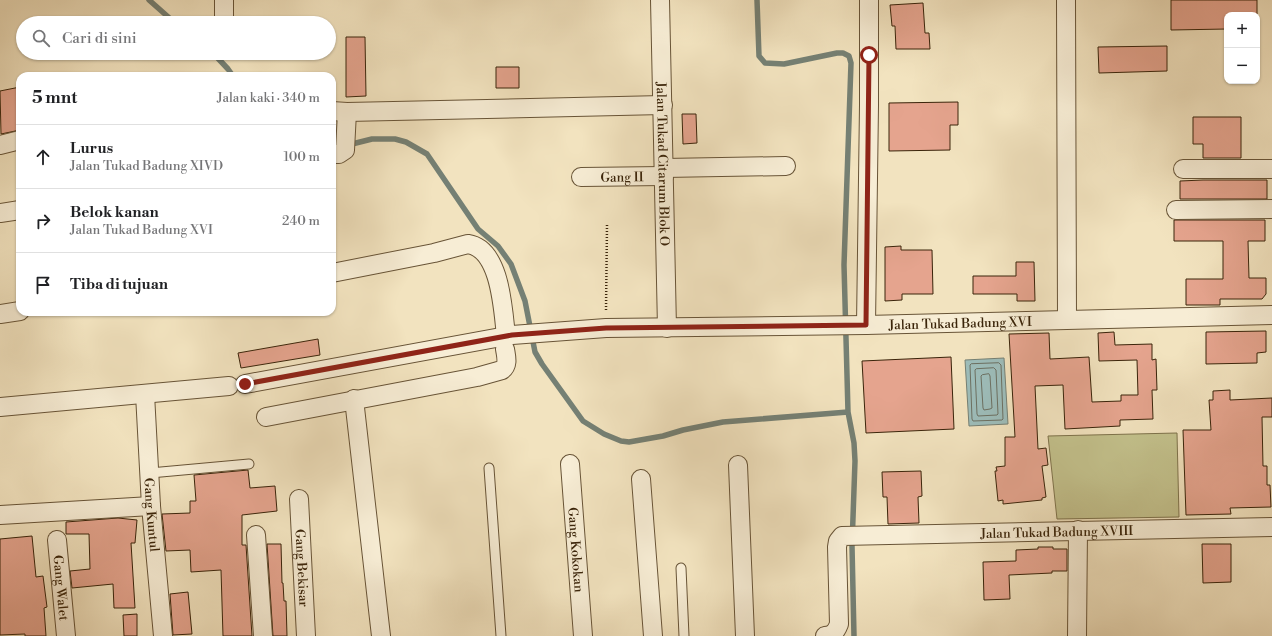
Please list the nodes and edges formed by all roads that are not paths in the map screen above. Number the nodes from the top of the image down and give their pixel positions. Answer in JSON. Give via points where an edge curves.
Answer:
{"nodes":[{"id":1,"x":224,"y":0,"type":"edge"},
{"id":2,"x":660,"y":0,"type":"edge"},
{"id":3,"x":869,"y":0,"type":"edge"},
{"id":4,"x":1066,"y":0,"type":"edge"},
{"id":5,"x":224,"y":16,"type":"edge"},
{"id":6,"x":663,"y":105,"type":"junction"},
{"id":7,"x":342,"y":117,"type":"edge"},
{"id":8,"x":16,"y":141,"type":"edge"},
{"id":9,"x":0,"y":145,"type":"edge"},
{"id":10,"x":339,"y":152,"type":"edge"},
{"id":11,"x":786,"y":166,"type":"dead end"},
{"id":12,"x":1183,"y":169,"type":"dead end"},
{"id":13,"x":1272,"y":169,"type":"edge"},
{"id":14,"x":664,"y":172,"type":"junction"},
{"id":15,"x":581,"y":177,"type":"dead end"},
{"id":16,"x":1272,"y":209,"type":"edge"},
{"id":17,"x":1176,"y":210,"type":"dead end"},
{"id":18,"x":16,"y":211,"type":"edge"},
{"id":19,"x":0,"y":213,"type":"edge"},
{"id":20,"x":336,"y":272,"type":"edge"},
{"id":21,"x":16,"y":312,"type":"edge"},
{"id":22,"x":0,"y":314,"type":"edge"},
{"id":23,"x":1272,"y":315,"type":"edge"},
{"id":24,"x":1067,"y":319,"type":"junction"},
{"id":25,"x":861,"y":325,"type":"junction"},
{"id":26,"x":667,"y":328,"type":"junction"},
{"id":27,"x":508,"y":340,"type":"junction"},
{"id":28,"x":145,"y":394,"type":"junction"},
{"id":29,"x":354,"y":399,"type":"junction"},
{"id":30,"x":0,"y":407,"type":"edge"},
{"id":31,"x":266,"y":417,"type":"dead end"},
{"id":32,"x":249,"y":464,"type":"dead end"},
{"id":33,"x":570,"y":464,"type":"dead end"},
{"id":34,"x":738,"y":465,"type":"dead end"},
{"id":35,"x":489,"y":468,"type":"dead end"},
{"id":36,"x":150,"y":473,"type":"junction"},
{"id":37,"x":641,"y":479,"type":"dead end"},
{"id":38,"x":299,"y":499,"type":"dead end"},
{"id":39,"x":151,"y":506,"type":"junction"},
{"id":40,"x":0,"y":515,"type":"edge"},
{"id":41,"x":1272,"y":527,"type":"edge"},
{"id":42,"x":1078,"y":530,"type":"junction"},
{"id":43,"x":256,"y":535,"type":"dead end"},
{"id":44,"x":57,"y":540,"type":"dead end"},
{"id":45,"x":681,"y":568,"type":"dead end"},
{"id":46,"x":66,"y":636,"type":"edge"},
{"id":47,"x":163,"y":636,"type":"edge"},
{"id":48,"x":263,"y":636,"type":"edge"},
{"id":49,"x":306,"y":636,"type":"edge"},
{"id":50,"x":381,"y":636,"type":"edge"},
{"id":51,"x":501,"y":636,"type":"edge"},
{"id":52,"x":583,"y":636,"type":"edge"},
{"id":53,"x":653,"y":636,"type":"edge"},
{"id":54,"x":684,"y":636,"type":"edge"},
{"id":55,"x":745,"y":636,"type":"edge"},
{"id":56,"x":826,"y":636,"type":"edge"},
{"id":57,"x":1077,"y":636,"type":"edge"}],
"edges":[{"from":1,"to":5,"type":"street"},
{"from":2,"to":6,"type":"street","name":"Jalan Tukad Citarum Blok O"},
{"from":3,"to":25,"type":"street","via":[[869,105]]},
{"from":4,"to":24,"type":"street"},
{"from":6,"to":7,"type":"street"},
{"from":6,"to":14,"type":"street","name":"Jalan Tukad Citarum Blok O"},
{"from":7,"to":10,"type":"street"},
{"from":8,"to":9,"type":"street"},
{"from":11,"to":14,"type":"street","name":"Gang II"},
{"from":12,"to":13,"type":"street"},
{"from":14,"to":15,"type":"street","name":"Gang II"},
{"from":14,"to":26,"type":"street","name":"Jalan Tukad Citarum Blok O"},
{"from":16,"to":17,"type":"street"},
{"from":18,"to":19,"type":"street"},
{"from":20,"to":27,"type":"street","via":[[472,245],[479,248],[488,259],[500,285]]},
{"from":21,"to":22,"type":"street"},
{"from":23,"to":24,"type":"street","name":"Jalan Tukad Badung XVI"},
{"from":24,"to":25,"type":"street","name":"Jalan Tukad Badung XVI"},
{"from":25,"to":26,"type":"street","name":"Jalan Tukad Badung XVI"},
{"from":26,"to":27,"type":"street","name":"Jalan Tukad Badung XVI","via":[[606,328],[549,332]]},
{"from":27,"to":28,"type":"street","name":"Jalan Tukad Badung XVI","via":[[237,385]]},
{"from":27,"to":29,"type":"street","via":[[507,364],[502,370]]},
{"from":28,"to":30,"type":"street","name":"Jalan Tukad Badung XVI"},
{"from":28,"to":36,"type":"street","name":"Gang Kuntul"},
{"from":29,"to":31,"type":"street"},
{"from":29,"to":50,"type":"street"},
{"from":32,"to":36,"type":"lane"},
{"from":33,"to":52,"type":"street","name":"Gang Kokokan"},
{"from":34,"to":55,"type":"street"},
{"from":35,"to":51,"type":"lane"},
{"from":36,"to":39,"type":"street","name":"Gang Kuntul"},
{"from":37,"to":53,"type":"street"},
{"from":38,"to":49,"type":"street","name":"Gang Bekisar"},
{"from":39,"to":40,"type":"street"},
{"from":39,"to":47,"type":"street","name":"Gang Kuntul"},
{"from":41,"to":42,"type":"street","name":"Jalan Tukad Badung XVIII"},
{"from":42,"to":56,"type":"street","name":"Jalan Tukad Badung XVIII","via":[[842,536],[838,541],[839,624],[837,631]]},
{"from":42,"to":57,"type":"street"},
{"from":43,"to":48,"type":"street"},
{"from":44,"to":46,"type":"street","name":"Gang Walet"},
{"from":45,"to":54,"type":"lane"}]}
